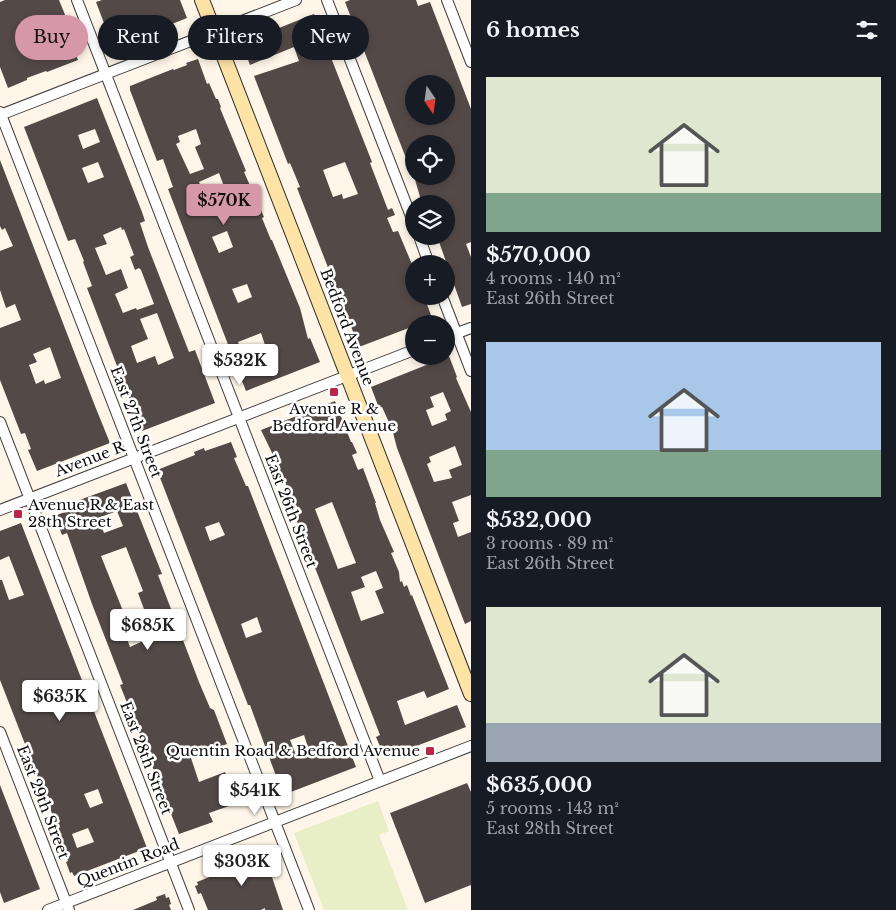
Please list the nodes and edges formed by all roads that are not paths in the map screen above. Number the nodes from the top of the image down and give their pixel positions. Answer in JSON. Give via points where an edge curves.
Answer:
{"nodes":[{"id":1,"x":77,"y":0,"type":"edge"},
{"id":2,"x":202,"y":0,"type":"edge"},
{"id":3,"x":296,"y":0,"type":"edge"},
{"id":4,"x":327,"y":0,"type":"edge"},
{"id":5,"x":447,"y":0,"type":"edge"},
{"id":6,"x":208,"y":15,"type":"edge"},
{"id":7,"x":258,"y":15,"type":"edge"},
{"id":8,"x":188,"y":42,"type":"edge"},
{"id":9,"x":225,"y":60,"type":"edge"},
{"id":10,"x":471,"y":62,"type":"edge"},
{"id":11,"x":106,"y":74,"type":"junction"},
{"id":12,"x":0,"y":114,"type":"edge"},
{"id":13,"x":405,"y":201,"type":"edge"},
{"id":14,"x":445,"y":305,"type":"edge"},
{"id":15,"x":471,"y":328,"type":"edge"},
{"id":16,"x":456,"y":333,"type":"junction"},
{"id":17,"x":405,"y":353,"type":"edge"},
{"id":18,"x":471,"y":371,"type":"edge"},
{"id":19,"x":348,"y":375,"type":"junction"},
{"id":20,"x":239,"y":418,"type":"junction"},
{"id":21,"x":0,"y":422,"type":"edge"},
{"id":22,"x":134,"y":458,"type":"junction"},
{"id":23,"x":30,"y":499,"type":"junction"},
{"id":24,"x":0,"y":510,"type":"edge"},
{"id":25,"x":471,"y":694,"type":"edge"},
{"id":26,"x":0,"y":732,"type":"edge"},
{"id":27,"x":471,"y":746,"type":"edge"},
{"id":28,"x":380,"y":781,"type":"junction"},
{"id":29,"x":275,"y":822,"type":"junction"},
{"id":30,"x":171,"y":862,"type":"junction"},
{"id":31,"x":68,"y":906,"type":"edge"},
{"id":32,"x":48,"y":910,"type":"edge"},
{"id":33,"x":189,"y":910,"type":"edge"},
{"id":34,"x":309,"y":910,"type":"edge"}],
"edges":[{"from":1,"to":11,"type":"street","name":"East 26th Street"},
{"from":2,"to":6,"type":"main road","name":"Bedford Avenue"},
{"from":3,"to":7,"type":"street"},
{"from":4,"to":13,"type":"street"},
{"from":5,"to":10,"type":"street"},
{"from":8,"to":11,"type":"street"},
{"from":9,"to":19,"type":"main road","name":"Bedford Avenue"},
{"from":11,"to":12,"type":"street"},
{"from":11,"to":20,"type":"street","name":"East 26th Street"},
{"from":12,"to":22,"type":"street","name":"East 27th Street"},
{"from":14,"to":16,"type":"street"},
{"from":15,"to":16,"type":"street"},
{"from":16,"to":18,"type":"street"},
{"from":17,"to":19,"type":"street","name":"Avenue R"},
{"from":19,"to":20,"type":"street","name":"Avenue R"},
{"from":19,"to":25,"type":"main road","name":"Bedford Avenue"},
{"from":20,"to":22,"type":"street","name":"Avenue R"},
{"from":20,"to":28,"type":"street","name":"East 26th Street"},
{"from":21,"to":23,"type":"street","name":"East 28th Street"},
{"from":22,"to":23,"type":"street","name":"Avenue R"},
{"from":22,"to":29,"type":"street","name":"East 27th Street"},
{"from":23,"to":24,"type":"street","name":"Avenue R"},
{"from":23,"to":30,"type":"street","name":"East 28th Street"},
{"from":26,"to":31,"type":"street","name":"East 29th Street"},
{"from":27,"to":28,"type":"street","name":"Quentin Road"},
{"from":28,"to":29,"type":"street","name":"Quentin Road"},
{"from":29,"to":30,"type":"street","name":"Quentin Road"},
{"from":29,"to":34,"type":"street","name":"East 27th Street"},
{"from":30,"to":31,"type":"street","name":"Quentin Road"},
{"from":30,"to":33,"type":"street","name":"East 28th Street"},
{"from":31,"to":32,"type":"street","name":"Quentin Road"}]}
